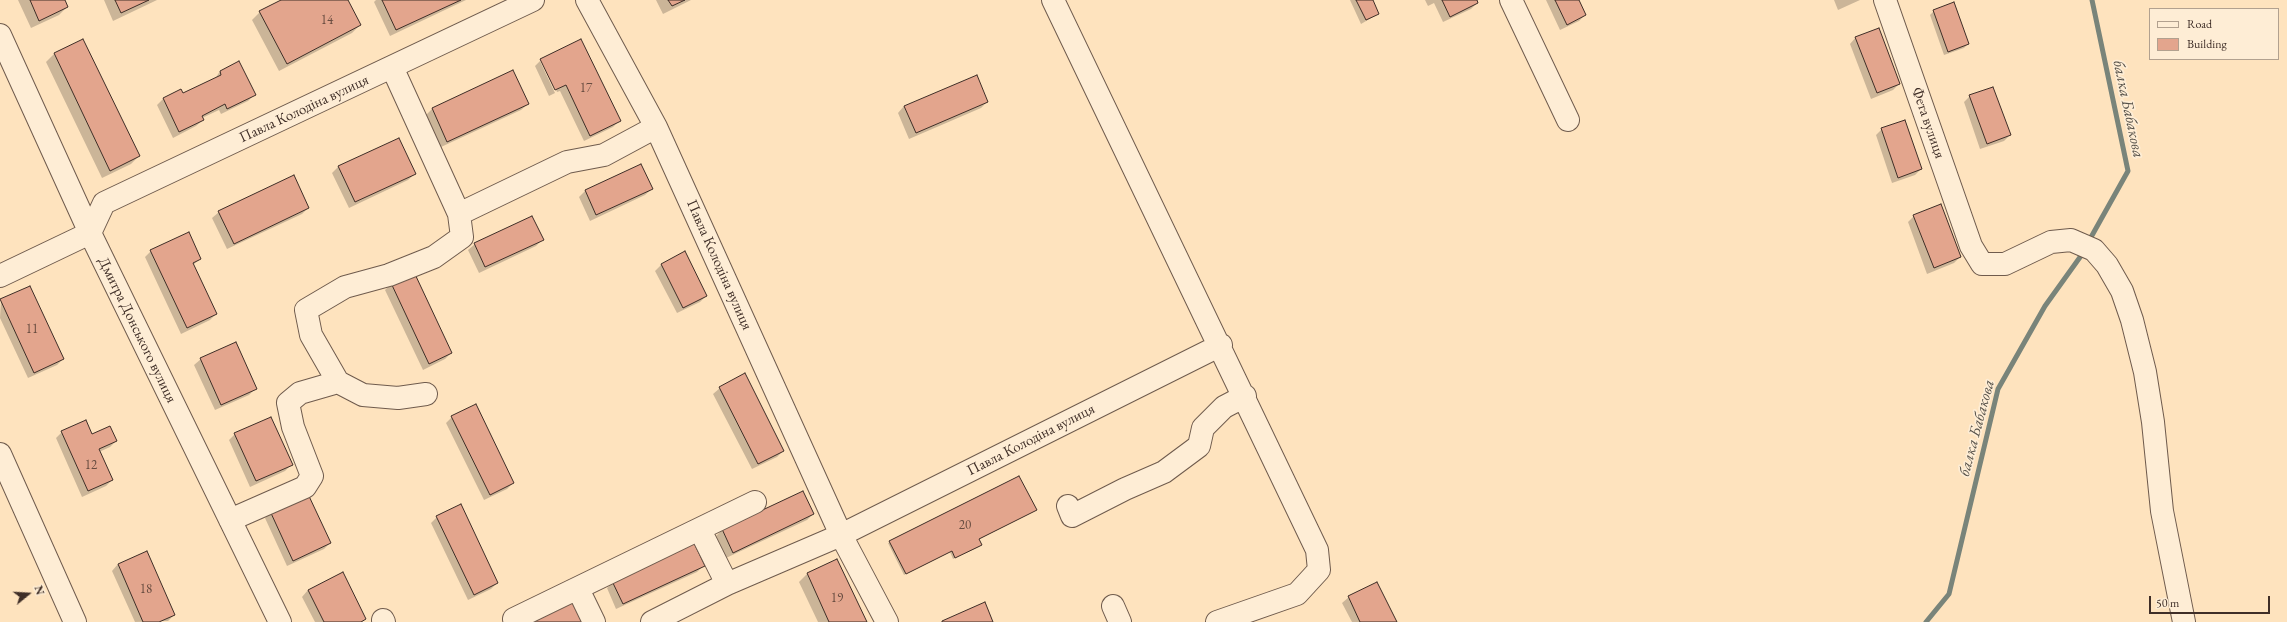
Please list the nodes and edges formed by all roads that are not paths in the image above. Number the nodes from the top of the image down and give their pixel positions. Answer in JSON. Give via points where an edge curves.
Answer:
{"nodes":[{"id":1,"x":533,"y":0,"type":"edge"},
{"id":2,"x":587,"y":0,"type":"edge"},
{"id":3,"x":1054,"y":0,"type":"edge"},
{"id":4,"x":1511,"y":0,"type":"edge"},
{"id":5,"x":1885,"y":0,"type":"edge"},
{"id":6,"x":0,"y":36,"type":"edge"},
{"id":7,"x":392,"y":67,"type":"junction"},
{"id":8,"x":1568,"y":120,"type":"dead end"},
{"id":9,"x":656,"y":127,"type":"junction"},
{"id":10,"x":459,"y":214,"type":"junction"},
{"id":11,"x":90,"y":233,"type":"junction"},
{"id":12,"x":0,"y":276,"type":"edge"},
{"id":13,"x":1221,"y":345,"type":"junction"},
{"id":14,"x":338,"y":382,"type":"junction"},
{"id":15,"x":426,"y":394,"type":"dead end"},
{"id":16,"x":1245,"y":396,"type":"junction"},
{"id":17,"x":0,"y":454,"type":"edge"},
{"id":18,"x":755,"y":502,"type":"dead end"},
{"id":19,"x":1072,"y":516,"type":"dead end"},
{"id":20,"x":230,"y":520,"type":"junction"},
{"id":21,"x":700,"y":530,"type":"junction"},
{"id":22,"x":841,"y":535,"type":"junction"},
{"id":23,"x":727,"y":584,"type":"junction"},
{"id":24,"x":578,"y":589,"type":"junction"},
{"id":25,"x":514,"y":619,"type":"dead end"},
{"id":26,"x":76,"y":622,"type":"edge"},
{"id":27,"x":280,"y":622,"type":"edge"},
{"id":28,"x":594,"y":622,"type":"edge"},
{"id":29,"x":652,"y":622,"type":"edge"},
{"id":30,"x":887,"y":622,"type":"edge"},
{"id":31,"x":1217,"y":622,"type":"edge"},
{"id":32,"x":2184,"y":622,"type":"edge"}],
"edges":[{"from":1,"to":7,"type":"street","name":"Павла Колодіна вулиця"},
{"from":2,"to":9,"type":"street","name":"Павла Колодіна вулиця"},
{"from":3,"to":13,"type":"street"},
{"from":4,"to":8,"type":"street"},
{"from":5,"to":32,"type":"street","name":"Фета вулиця","via":[[1971,246],[1982,264],[2005,264],[2051,242],[2071,240],[2094,250],[2107,265],[2122,291],[2145,372],[2162,511]]},
{"from":6,"to":11,"type":"street","name":"Дмитра Донського вулиця"},
{"from":7,"to":10,"type":"street"},
{"from":7,"to":11,"type":"street","name":"Павла Колодіна вулиця","via":[[104,203]]},
{"from":9,"to":10,"type":"street","via":[[604,155],[567,162]]},
{"from":9,"to":22,"type":"street","name":"Павла Колодіна вулиця"},
{"from":10,"to":14,"type":"street","via":[[462,237],[434,257],[389,275],[345,287],[306,310],[310,335]]},
{"from":11,"to":12,"type":"street"},
{"from":11,"to":20,"type":"street","name":"Дмитра Донського вулиця"},
{"from":13,"to":16,"type":"street"},
{"from":13,"to":22,"type":"street","name":"Павла Колодіна вулиця"},
{"from":14,"to":15,"type":"street","via":[[363,395],[398,398]]},
{"from":14,"to":20,"type":"street","via":[[300,393],[288,403],[293,427],[312,476],[305,487]]},
{"from":16,"to":19,"type":"street","via":[[1224,407],[1203,428],[1199,446],[1164,472]]},
{"from":16,"to":31,"type":"street","via":[[1317,550],[1319,570],[1297,594]]},
{"from":17,"to":26,"type":"street"},
{"from":18,"to":21,"type":"street"},
{"from":20,"to":27,"type":"street","name":"Дмитра Донського вулиця"},
{"from":21,"to":23,"type":"street"},
{"from":21,"to":24,"type":"street"},
{"from":22,"to":23,"type":"street","name":"Павла Колодіна вулиця"},
{"from":22,"to":30,"type":"street"},
{"from":23,"to":29,"type":"street","name":"Павла Колодіна вулиця"},
{"from":24,"to":25,"type":"street"},
{"from":24,"to":28,"type":"street"}]}
